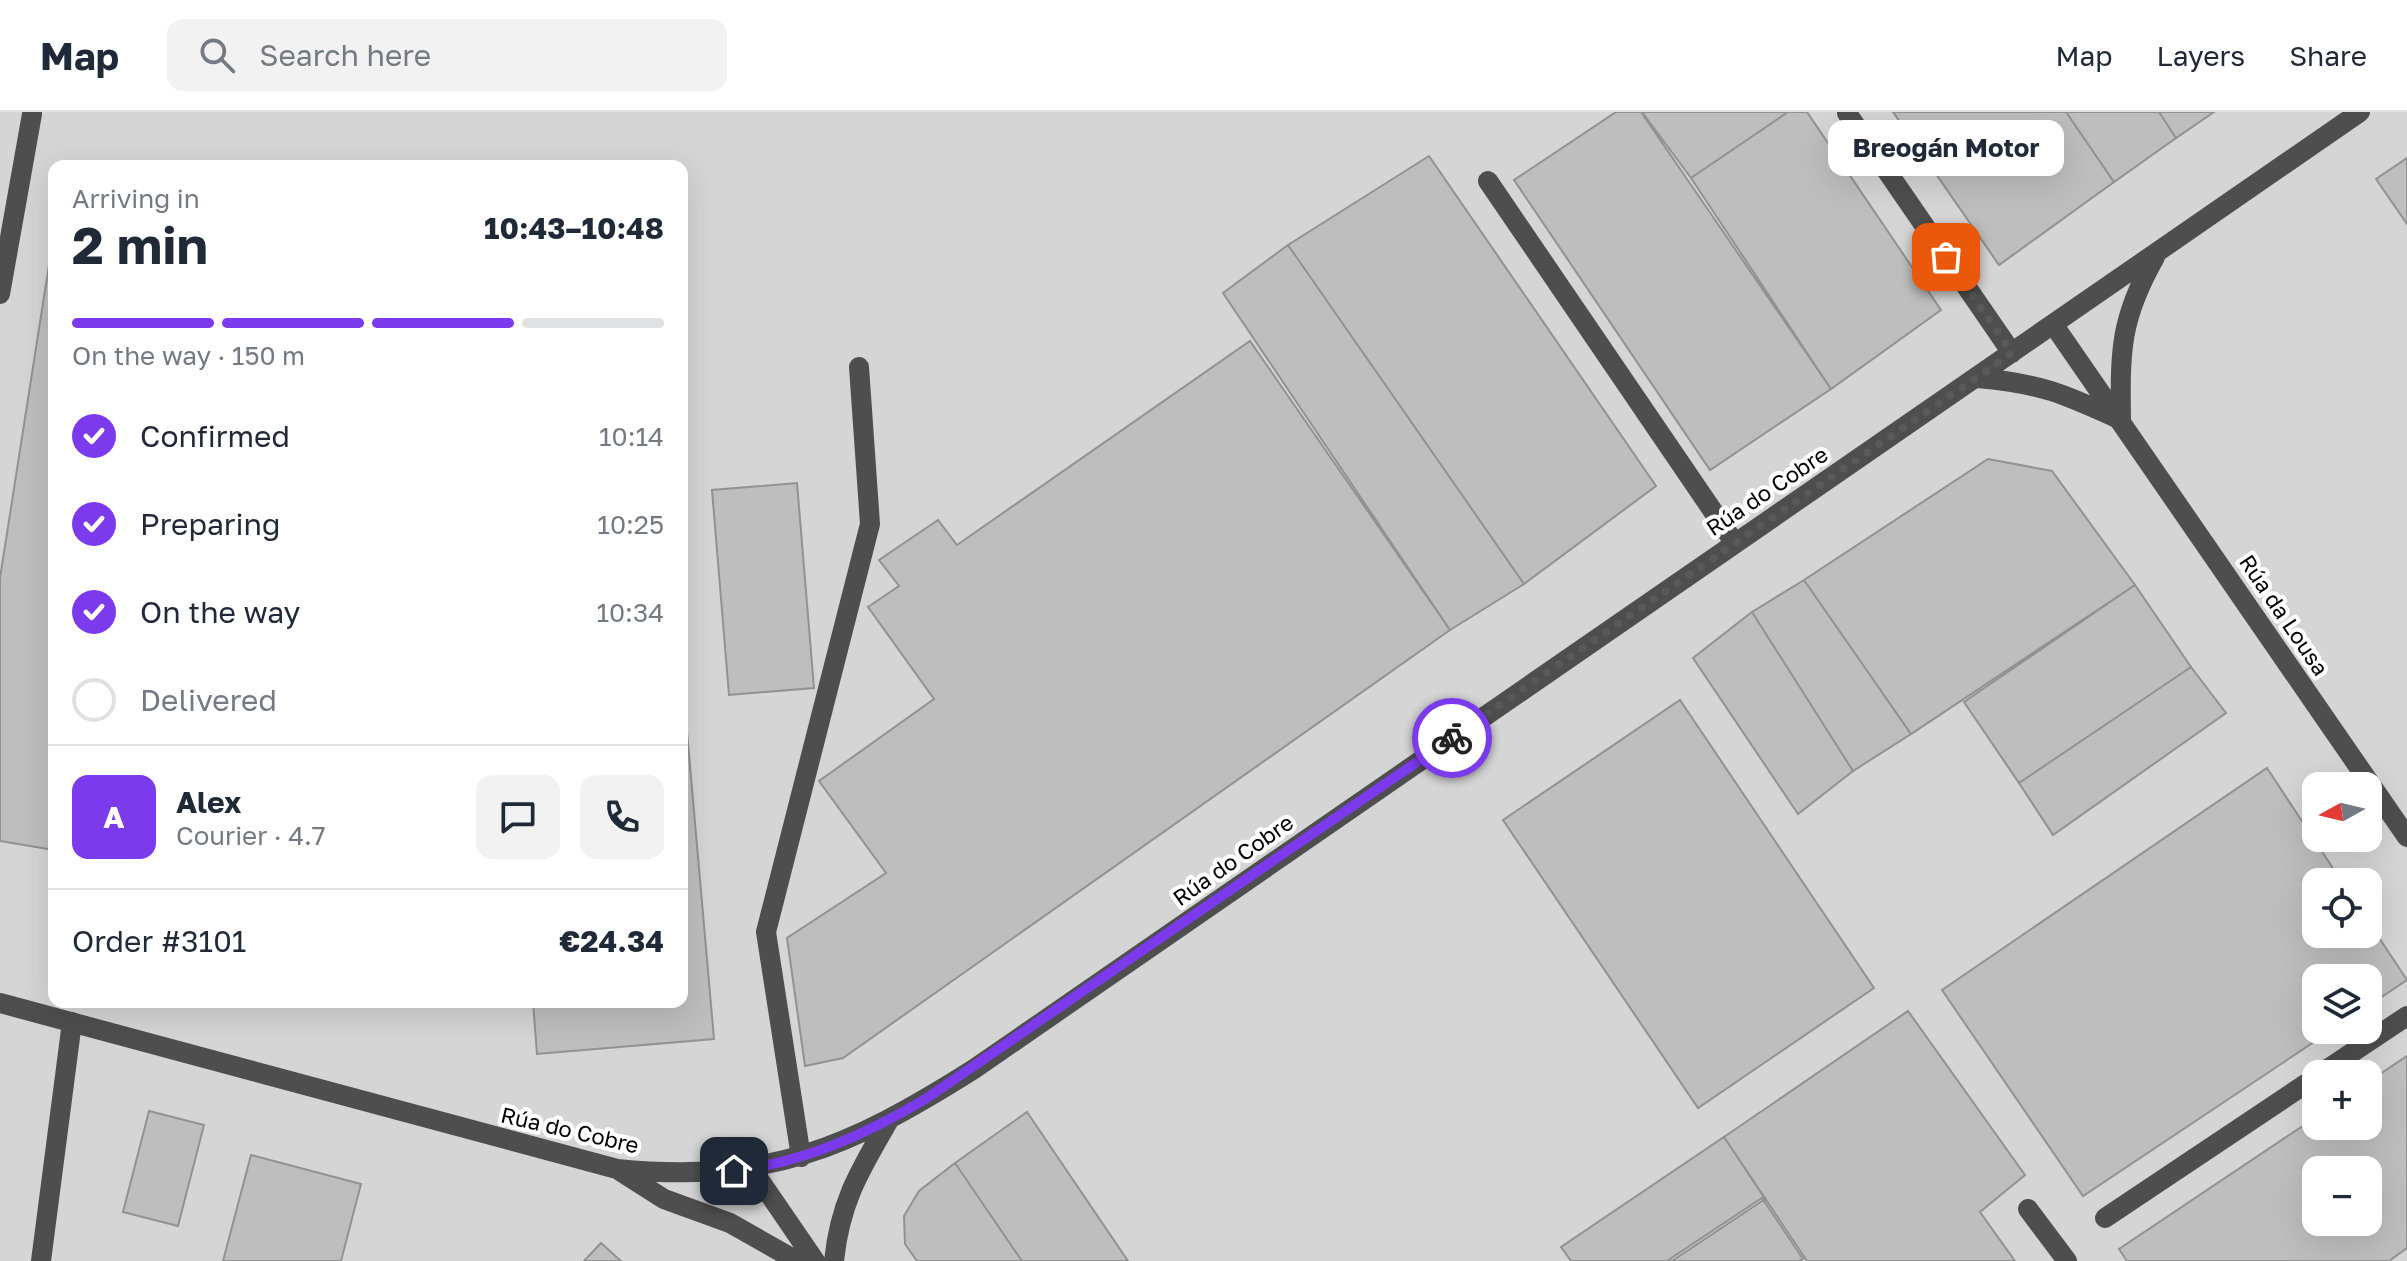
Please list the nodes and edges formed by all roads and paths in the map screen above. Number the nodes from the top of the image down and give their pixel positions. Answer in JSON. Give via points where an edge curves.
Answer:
{"nodes":[{"id":1,"x":2360,"y":112,"type":"edge"},
{"id":2,"x":1847,"y":113,"type":"edge"},
{"id":3,"x":32,"y":114,"type":"edge"},
{"id":4,"x":1488,"y":181,"type":"dead end"},
{"id":5,"x":2159,"y":250,"type":"junction"},
{"id":6,"x":0,"y":294,"type":"edge"},
{"id":7,"x":2053,"y":324,"type":"junction"},
{"id":8,"x":2012,"y":353,"type":"junction"},
{"id":9,"x":859,"y":367,"type":"dead end"},
{"id":10,"x":1977,"y":378,"type":"junction"},
{"id":11,"x":2121,"y":420,"type":"junction"},
{"id":12,"x":1734,"y":542,"type":"junction"},
{"id":13,"x":2407,"y":837,"type":"edge"},
{"id":14,"x":0,"y":1003,"type":"edge"},
{"id":15,"x":2407,"y":1016,"type":"edge"},
{"id":16,"x":72,"y":1022,"type":"junction"},
{"id":17,"x":2341,"y":1060,"type":"edge"},
{"id":18,"x":2302,"y":1086,"type":"edge"},
{"id":19,"x":889,"y":1120,"type":"junction"},
{"id":20,"x":801,"y":1157,"type":"junction"},
{"id":21,"x":617,"y":1169,"type":"junction"},
{"id":22,"x":752,"y":1169,"type":"junction"},
{"id":23,"x":2028,"y":1209,"type":"dead end"},
{"id":24,"x":2105,"y":1218,"type":"dead end"},
{"id":25,"x":41,"y":1261,"type":"edge"},
{"id":26,"x":797,"y":1261,"type":"edge"},
{"id":27,"x":815,"y":1261,"type":"edge"},
{"id":28,"x":834,"y":1261,"type":"edge"},
{"id":29,"x":2067,"y":1261,"type":"edge"}],
"edges":[{"from":1,"to":5,"type":"street","name":"Rúa do Cobre"},
{"from":2,"to":8,"type":"street"},
{"from":3,"to":6,"type":"street"},
{"from":4,"to":12,"type":"street"},
{"from":5,"to":7,"type":"street","name":"Rúa do Cobre"},
{"from":5,"to":11,"type":"street","via":[[2124,323]]},
{"from":7,"to":8,"type":"street","name":"Rúa do Cobre"},
{"from":7,"to":11,"type":"street","name":"Rúa da Lousa"},
{"from":8,"to":10,"type":"street","name":"Rúa do Cobre"},
{"from":9,"to":20,"type":"street","via":[[870,524],[766,932]]},
{"from":10,"to":11,"type":"street","via":[[2056,390]]},
{"from":10,"to":12,"type":"street","name":"Rúa do Cobre"},
{"from":11,"to":13,"type":"street","name":"Rúa da Lousa"},
{"from":12,"to":19,"type":"street","name":"Rúa do Cobre","via":[[974,1069]]},
{"from":14,"to":16,"type":"street","name":"Rúa do Cobre"},
{"from":15,"to":17,"type":"street"},
{"from":16,"to":21,"type":"street","name":"Rúa do Cobre"},
{"from":16,"to":25,"type":"street"},
{"from":18,"to":24,"type":"street"},
{"from":19,"to":20,"type":"street","name":"Rúa do Cobre"},
{"from":19,"to":28,"type":"street","via":[[843,1207]]},
{"from":20,"to":22,"type":"street","name":"Rúa do Cobre"},
{"from":21,"to":22,"type":"street","name":"Rúa do Cobre","via":[[670,1174]]},
{"from":21,"to":26,"type":"street","via":[[664,1199],[730,1223]]},
{"from":22,"to":27,"type":"street"},
{"from":23,"to":29,"type":"street"}]}
